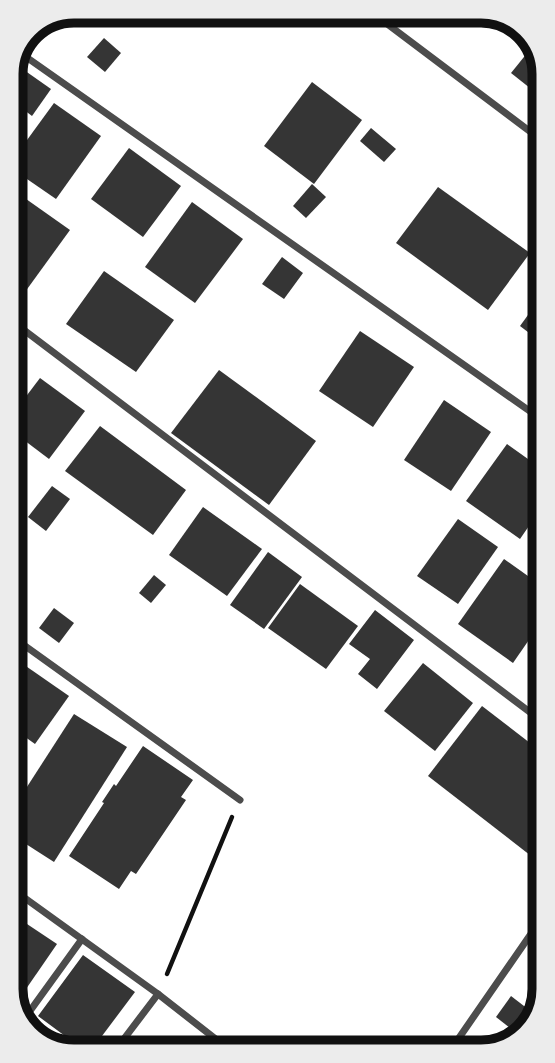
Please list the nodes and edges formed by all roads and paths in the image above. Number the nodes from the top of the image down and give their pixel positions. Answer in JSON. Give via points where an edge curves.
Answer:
{"nodes":[{"id":1,"x":386,"y":23,"type":"edge"},
{"id":2,"x":26,"y":57,"type":"edge"},
{"id":3,"x":532,"y":133,"type":"edge"},
{"id":4,"x":23,"y":329,"type":"edge"},
{"id":5,"x":532,"y":413,"type":"edge"},
{"id":6,"x":23,"y":645,"type":"edge"},
{"id":7,"x":532,"y":714,"type":"edge"},
{"id":8,"x":240,"y":800,"type":"joint"},
{"id":9,"x":23,"y":897,"type":"edge"},
{"id":10,"x":532,"y":932,"type":"edge"},
{"id":11,"x":82,"y":939,"type":"junction"},
{"id":12,"x":158,"y":994,"type":"junction"},
{"id":13,"x":29,"y":1012,"type":"edge"},
{"id":14,"x":123,"y":1040,"type":"edge"},
{"id":15,"x":217,"y":1040,"type":"edge"},
{"id":16,"x":458,"y":1040,"type":"edge"}],
"edges":[{"from":1,"to":3,"type":"street"},
{"from":2,"to":5,"type":"street"},
{"from":4,"to":7,"type":"street"},
{"from":6,"to":8,"type":"street"},
{"from":8,"to":12,"type":"path"},
{"from":9,"to":11,"type":"street"},
{"from":10,"to":16,"type":"street"},
{"from":11,"to":12,"type":"street"},
{"from":11,"to":13,"type":"street"},
{"from":12,"to":14,"type":"street"},
{"from":12,"to":15,"type":"street"}]}
